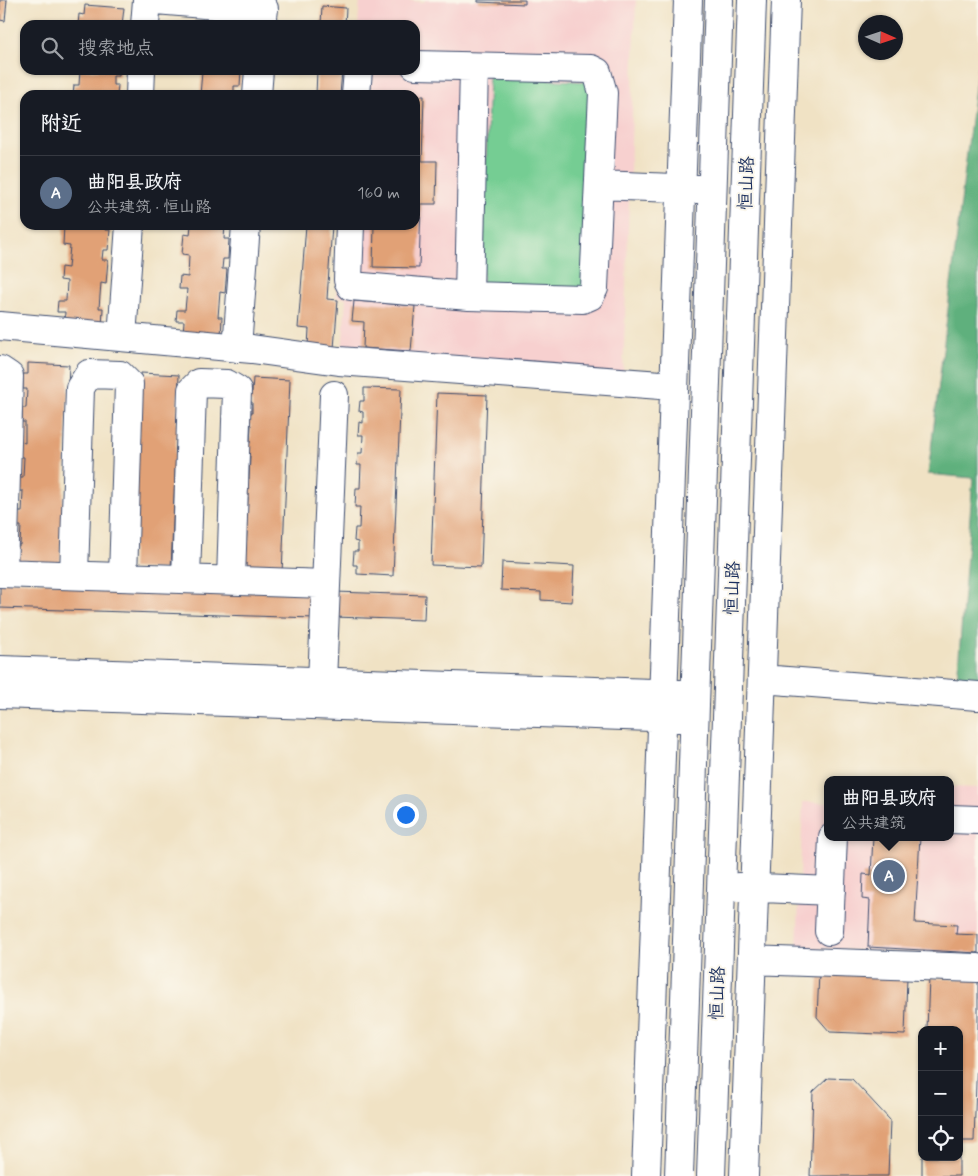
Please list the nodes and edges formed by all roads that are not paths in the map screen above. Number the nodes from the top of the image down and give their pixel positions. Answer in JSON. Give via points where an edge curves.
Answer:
{"nodes":[{"id":1,"x":146,"y":0,"type":"edge"},
{"id":2,"x":156,"y":0,"type":"edge"},
{"id":3,"x":688,"y":0,"type":"edge"},
{"id":4,"x":719,"y":0,"type":"edge"},
{"id":5,"x":752,"y":0,"type":"edge"},
{"id":6,"x":786,"y":0,"type":"edge"},
{"id":7,"x":145,"y":20,"type":"edge"},
{"id":8,"x":263,"y":20,"type":"edge"},
{"id":9,"x":420,"y":66,"type":"edge"},
{"id":10,"x":474,"y":67,"type":"junction"},
{"id":11,"x":141,"y":75,"type":"edge"},
{"id":12,"x":259,"y":75,"type":"edge"},
{"id":13,"x":357,"y":75,"type":"edge"},
{"id":14,"x":140,"y":90,"type":"edge"},
{"id":15,"x":257,"y":90,"type":"edge"},
{"id":16,"x":356,"y":90,"type":"edge"},
{"id":17,"x":599,"y":186,"type":"junction"},
{"id":18,"x":681,"y":188,"type":"junction"},
{"id":19,"x":712,"y":190,"type":"junction"},
{"id":20,"x":130,"y":230,"type":"edge"},
{"id":21,"x":246,"y":230,"type":"edge"},
{"id":22,"x":350,"y":230,"type":"edge"},
{"id":23,"x":469,"y":296,"type":"junction"},
{"id":24,"x":0,"y":326,"type":"edge"},
{"id":25,"x":122,"y":337,"type":"junction"},
{"id":26,"x":237,"y":348,"type":"junction"},
{"id":27,"x":0,"y":370,"type":"edge"},
{"id":28,"x":674,"y":386,"type":"junction"},
{"id":29,"x":334,"y":396,"type":"dead end"},
{"id":30,"x":1,"y":573,"type":"edge"},
{"id":31,"x":74,"y":576,"type":"junction"},
{"id":32,"x":123,"y":577,"type":"junction"},
{"id":33,"x":186,"y":579,"type":"junction"},
{"id":34,"x":231,"y":580,"type":"junction"},
{"id":35,"x":326,"y":584,"type":"junction"},
{"id":36,"x":0,"y":670,"type":"edge"},
{"id":37,"x":762,"y":679,"type":"junction"},
{"id":38,"x":322,"y":682,"type":"junction"},
{"id":39,"x":0,"y":694,"type":"edge"},
{"id":40,"x":978,"y":696,"type":"edge"},
{"id":41,"x":663,"y":705,"type":"junction"},
{"id":42,"x":695,"y":706,"type":"junction"},
{"id":43,"x":954,"y":819,"type":"edge"},
{"id":44,"x":978,"y":820,"type":"edge"},
{"id":45,"x":834,"y":841,"type":"edge"},
{"id":46,"x":721,"y":886,"type":"junction"},
{"id":47,"x":755,"y":888,"type":"junction"},
{"id":48,"x":831,"y":891,"type":"junction"},
{"id":49,"x":829,"y":931,"type":"dead end"},
{"id":50,"x":752,"y":960,"type":"junction"},
{"id":51,"x":978,"y":968,"type":"edge"},
{"id":52,"x":646,"y":1176,"type":"edge"},
{"id":53,"x":678,"y":1176,"type":"edge"},
{"id":54,"x":711,"y":1176,"type":"edge"},
{"id":55,"x":744,"y":1176,"type":"edge"}],
"edges":[{"from":1,"to":7,"type":"street"},
{"from":2,"to":8,"type":"street","via":[[264,9]]},
{"from":3,"to":18,"type":"street"},
{"from":4,"to":19,"type":"street","name":"恒山路"},
{"from":5,"to":46,"type":"street","name":"恒山路"},
{"from":6,"to":37,"type":"street"},
{"from":9,"to":10,"type":"street"},
{"from":10,"to":17,"type":"street","via":[[591,69],[596,72],[603,93]]},
{"from":10,"to":23,"type":"street"},
{"from":11,"to":14,"type":"street"},
{"from":12,"to":15,"type":"street"},
{"from":13,"to":16,"type":"street"},
{"from":17,"to":18,"type":"street"},
{"from":17,"to":23,"type":"street","via":[[594,288],[590,296],[583,299]]},
{"from":18,"to":19,"type":"street"},
{"from":18,"to":28,"type":"street"},
{"from":19,"to":42,"type":"street","name":"恒山路"},
{"from":20,"to":25,"type":"street"},
{"from":21,"to":26,"type":"street"},
{"from":22,"to":23,"type":"street","via":[[348,280],[351,286]]},
{"from":24,"to":25,"type":"street"},
{"from":25,"to":26,"type":"street"},
{"from":26,"to":28,"type":"street","via":[[339,361]]},
{"from":27,"to":30,"type":"street","via":[[9,376]]},
{"from":28,"to":41,"type":"street"},
{"from":29,"to":35,"type":"street"},
{"from":30,"to":31,"type":"street"},
{"from":31,"to":32,"type":"street"},
{"from":31,"to":32,"type":"street","via":[[80,388],[89,374],[120,375],[128,384]]},
{"from":32,"to":33,"type":"street"},
{"from":33,"to":34,"type":"street"},
{"from":33,"to":34,"type":"street","via":[[192,390],[199,383],[227,384],[237,390]]},
{"from":34,"to":35,"type":"street"},
{"from":35,"to":38,"type":"street"},
{"from":36,"to":38,"type":"street"},
{"from":37,"to":40,"type":"street"},
{"from":37,"to":47,"type":"street"},
{"from":38,"to":41,"type":"street"},
{"from":39,"to":41,"type":"street"},
{"from":41,"to":42,"type":"street"},
{"from":41,"to":52,"type":"street"},
{"from":42,"to":53,"type":"street","name":"恒山路"},
{"from":43,"to":44,"type":"street"},
{"from":45,"to":48,"type":"street"},
{"from":46,"to":47,"type":"street"},
{"from":46,"to":54,"type":"street","name":"恒山路"},
{"from":47,"to":48,"type":"street"},
{"from":47,"to":50,"type":"street"},
{"from":48,"to":49,"type":"street"},
{"from":50,"to":51,"type":"street"},
{"from":50,"to":55,"type":"street"}]}
